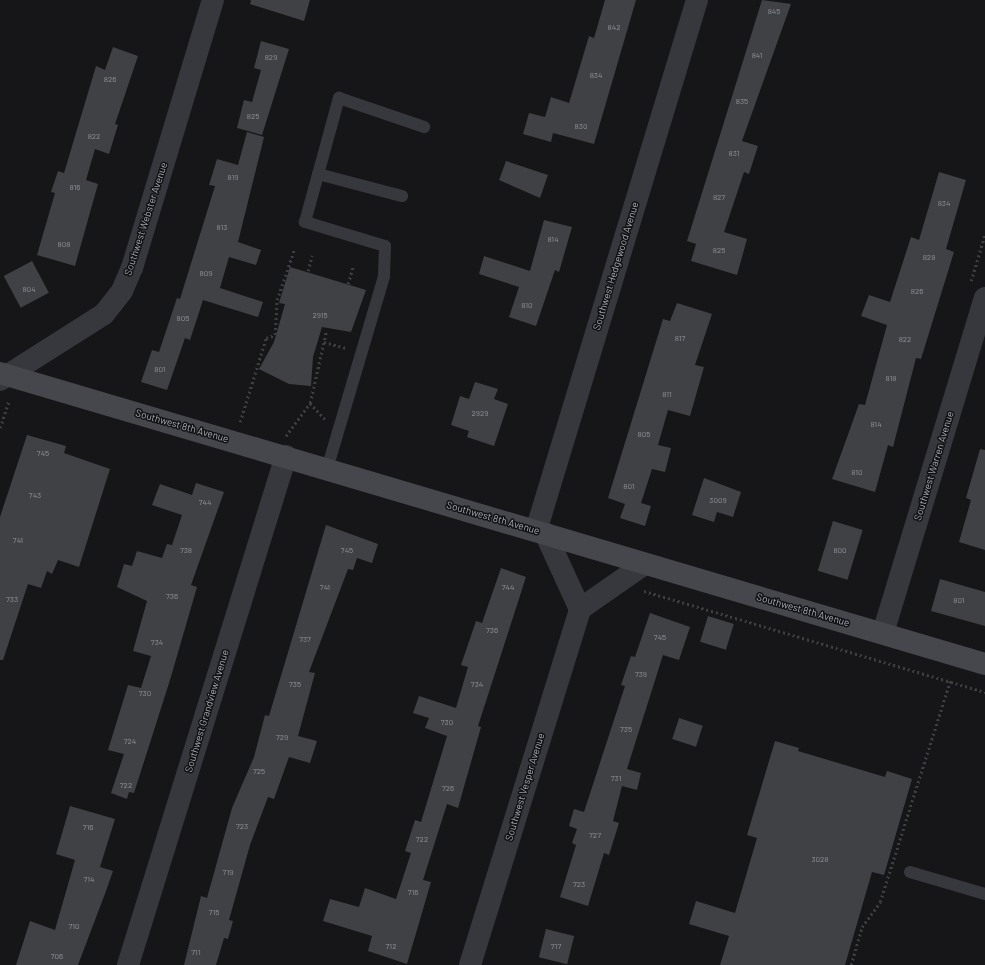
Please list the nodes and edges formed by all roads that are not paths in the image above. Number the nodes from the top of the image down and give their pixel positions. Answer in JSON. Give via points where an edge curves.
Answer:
{"nodes":[{"id":1,"x":213,"y":0,"type":"edge"},
{"id":2,"x":697,"y":0,"type":"edge"},
{"id":3,"x":424,"y":127,"type":"dead end"},
{"id":4,"x":318,"y":174,"type":"junction"},
{"id":5,"x":402,"y":196,"type":"dead end"},
{"id":6,"x":985,"y":298,"type":"edge"},
{"id":7,"x":2,"y":376,"type":"edge"},
{"id":8,"x":285,"y":448,"type":"junction"},
{"id":9,"x":327,"y":469,"type":"junction"},
{"id":10,"x":540,"y":532,"type":"junction"},
{"id":11,"x":643,"y":565,"type":"junction"},
{"id":12,"x":580,"y":609,"type":"junction"},
{"id":13,"x":883,"y":634,"type":"junction"},
{"id":14,"x":985,"y":664,"type":"edge"},
{"id":15,"x":910,"y":872,"type":"dead end"},
{"id":16,"x":985,"y":894,"type":"edge"},
{"id":17,"x":128,"y":965,"type":"edge"},
{"id":18,"x":470,"y":965,"type":"edge"}],
"edges":[{"from":1,"to":7,"type":"street","name":"Southwest Webster Avenue","via":[[132,268],[122,291],[104,314]]},
{"from":2,"to":10,"type":"street","name":"Southwest Hedgewood Avenue"},
{"from":3,"to":4,"type":"lane","via":[[339,98]]},
{"from":4,"to":5,"type":"lane"},
{"from":4,"to":9,"type":"lane","via":[[305,222],[385,246],[384,276]]},
{"from":6,"to":13,"type":"street","name":"Southwest Warren Avenue"},
{"from":7,"to":8,"type":"street","name":"Southwest 8th Avenue"},
{"from":8,"to":9,"type":"street","name":"Southwest 8th Avenue"},
{"from":8,"to":17,"type":"street","name":"Southwest Grandview Avenue"},
{"from":9,"to":10,"type":"street","name":"Southwest 8th Avenue"},
{"from":10,"to":11,"type":"street","name":"Southwest 8th Avenue"},
{"from":10,"to":12,"type":"street"},
{"from":11,"to":12,"type":"street"},
{"from":11,"to":13,"type":"street","name":"Southwest 8th Avenue"},
{"from":12,"to":18,"type":"street","name":"Southwest Vesper Avenue"},
{"from":13,"to":14,"type":"street","name":"Southwest 8th Avenue"},
{"from":15,"to":16,"type":"lane"}]}
